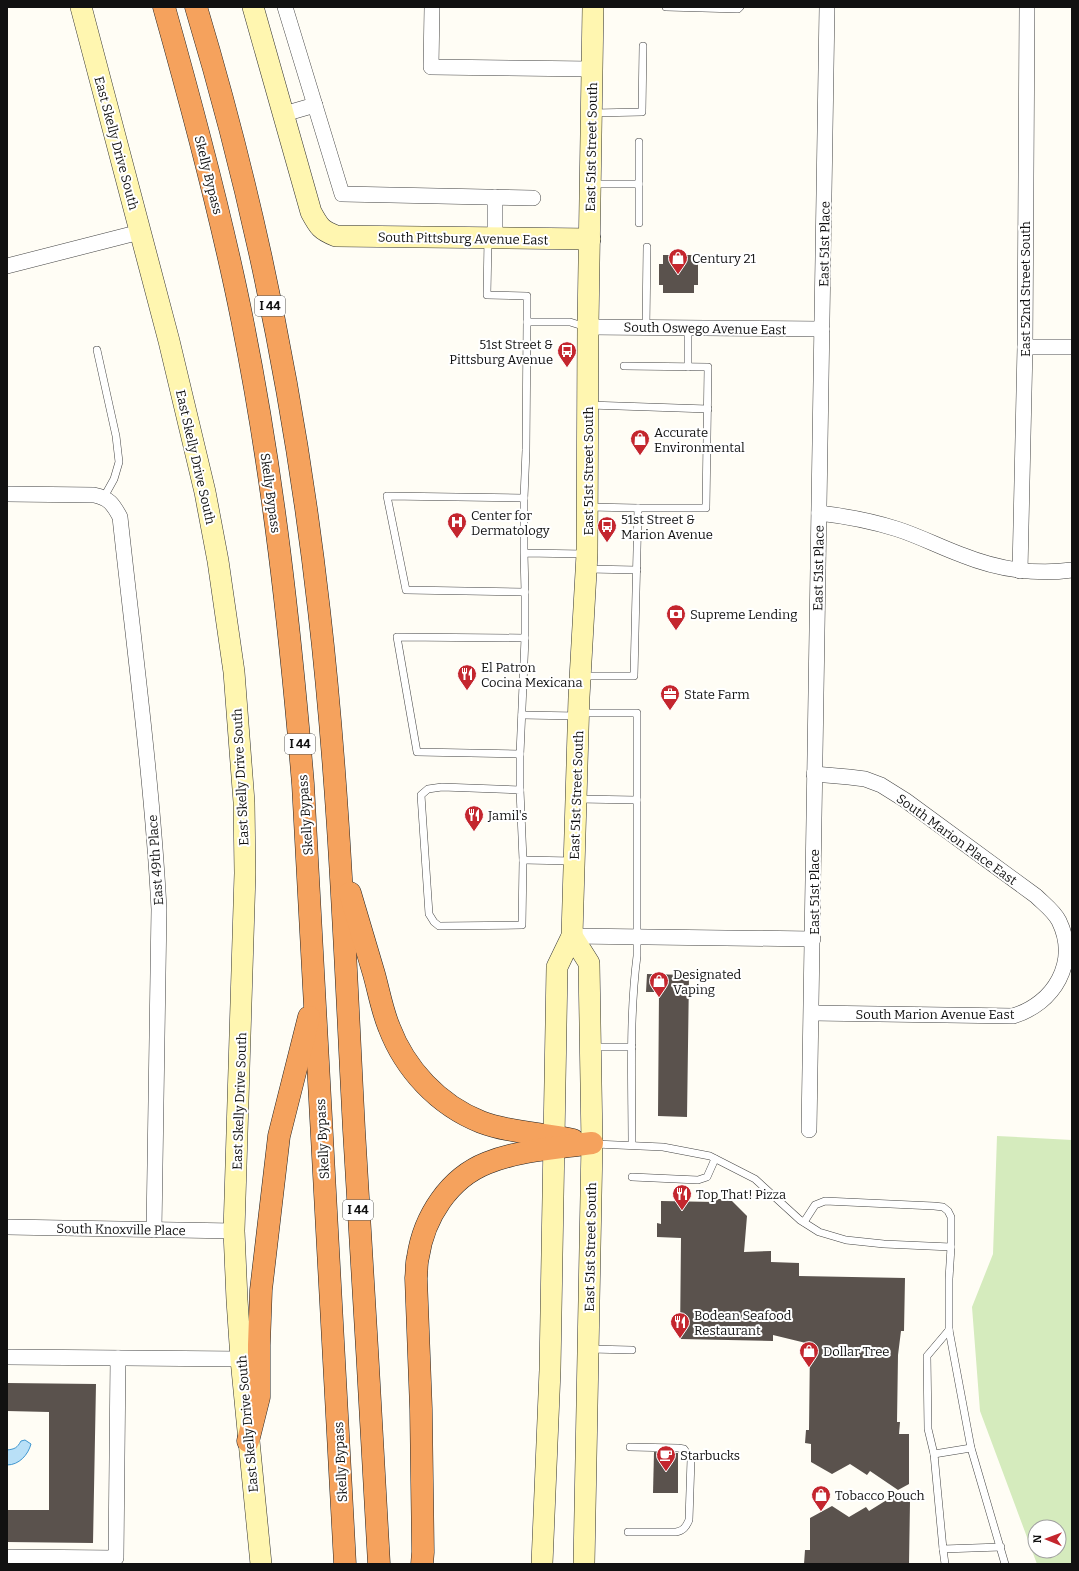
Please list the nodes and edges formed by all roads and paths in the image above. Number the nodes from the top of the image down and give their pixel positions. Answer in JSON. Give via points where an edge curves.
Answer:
{"nodes":[{"id":1,"x":81,"y":7,"type":"edge"},
{"id":2,"x":164,"y":7,"type":"edge"},
{"id":3,"x":196,"y":7,"type":"edge"},
{"id":4,"x":253,"y":7,"type":"edge"},
{"id":5,"x":285,"y":7,"type":"edge"},
{"id":6,"x":432,"y":7,"type":"edge"},
{"id":7,"x":593,"y":7,"type":"edge"},
{"id":8,"x":666,"y":7,"type":"edge"},
{"id":9,"x":740,"y":7,"type":"edge"},
{"id":10,"x":827,"y":7,"type":"edge"},
{"id":11,"x":1027,"y":7,"type":"edge"},
{"id":12,"x":643,"y":46,"type":"dead end"},
{"id":13,"x":592,"y":69,"type":"junction"},
{"id":14,"x":315,"y":105,"type":"junction"},
{"id":15,"x":592,"y":113,"type":"junction"},
{"id":16,"x":284,"y":114,"type":"junction"},
{"id":17,"x":639,"y":142,"type":"dead end"},
{"id":18,"x":590,"y":184,"type":"junction"},
{"id":19,"x":639,"y":184,"type":"junction"},
{"id":20,"x":495,"y":197,"type":"junction"},
{"id":21,"x":533,"y":198,"type":"dead end"},
{"id":22,"x":639,"y":223,"type":"dead end"},
{"id":23,"x":140,"y":232,"type":"junction"},
{"id":24,"x":491,"y":239,"type":"junction"},
{"id":25,"x":590,"y":239,"type":"junction"},
{"id":26,"x":646,"y":247,"type":"dead end"},
{"id":27,"x":7,"y":266,"type":"edge"},
{"id":28,"x":527,"y":322,"type":"junction"},
{"id":29,"x":588,"y":327,"type":"junction"},
{"id":30,"x":646,"y":328,"type":"junction"},
{"id":31,"x":688,"y":328,"type":"junction"},
{"id":32,"x":822,"y":329,"type":"junction"},
{"id":33,"x":1025,"y":346,"type":"junction"},
{"id":34,"x":1072,"y":347,"type":"edge"},
{"id":35,"x":97,"y":350,"type":"dead end"},
{"id":36,"x":624,"y":366,"type":"dead end"},
{"id":37,"x":688,"y":367,"type":"junction"},
{"id":38,"x":588,"y":405,"type":"junction"},
{"id":39,"x":708,"y":409,"type":"junction"},
{"id":40,"x":7,"y":494,"type":"edge"},
{"id":41,"x":104,"y":497,"type":"junction"},
{"id":42,"x":524,"y":498,"type":"junction"},
{"id":43,"x":587,"y":507,"type":"junction"},
{"id":44,"x":638,"y":508,"type":"junction"},
{"id":45,"x":819,"y":513,"type":"junction"},
{"id":46,"x":524,"y":554,"type":"junction"},
{"id":47,"x":587,"y":562,"type":"junction"},
{"id":48,"x":637,"y":570,"type":"junction"},
{"id":49,"x":1020,"y":570,"type":"junction"},
{"id":50,"x":1072,"y":570,"type":"edge"},
{"id":51,"x":525,"y":592,"type":"junction"},
{"id":52,"x":525,"y":638,"type":"junction"},
{"id":53,"x":580,"y":676,"type":"junction"},
{"id":54,"x":579,"y":714,"type":"junction"},
{"id":55,"x":522,"y":715,"type":"junction"},
{"id":56,"x":520,"y":754,"type":"junction"},
{"id":57,"x":814,"y":774,"type":"junction"},
{"id":58,"x":520,"y":790,"type":"junction"},
{"id":59,"x":576,"y":799,"type":"junction"},
{"id":60,"x":637,"y":800,"type":"junction"},
{"id":61,"x":340,"y":856,"type":"junction"},
{"id":62,"x":523,"y":860,"type":"junction"},
{"id":63,"x":574,"y":861,"type":"junction"},
{"id":64,"x":572,"y":936,"type":"junction"},
{"id":65,"x":636,"y":936,"type":"junction"},
{"id":66,"x":813,"y":939,"type":"junction"},
{"id":67,"x":1066,"y":949,"type":"joint"},
{"id":68,"x":315,"y":994,"type":"junction"},
{"id":69,"x":812,"y":1014,"type":"junction"},
{"id":70,"x":590,"y":1047,"type":"junction"},
{"id":71,"x":632,"y":1047,"type":"junction"},
{"id":72,"x":809,"y":1130,"type":"dead end"},
{"id":73,"x":554,"y":1142,"type":"junction"},
{"id":74,"x":592,"y":1144,"type":"junction"},
{"id":75,"x":632,"y":1145,"type":"junction"},
{"id":76,"x":715,"y":1159,"type":"junction"},
{"id":77,"x":632,"y":1177,"type":"dead end"},
{"id":78,"x":804,"y":1222,"type":"junction"},
{"id":79,"x":7,"y":1227,"type":"edge"},
{"id":80,"x":154,"y":1230,"type":"junction"},
{"id":81,"x":234,"y":1231,"type":"junction"},
{"id":82,"x":951,"y":1247,"type":"junction"},
{"id":83,"x":949,"y":1330,"type":"junction"},
{"id":84,"x":588,"y":1349,"type":"junction"},
{"id":85,"x":632,"y":1350,"type":"dead end"},
{"id":86,"x":7,"y":1357,"type":"edge"},
{"id":87,"x":118,"y":1358,"type":"junction"},
{"id":88,"x":241,"y":1359,"type":"junction"},
{"id":89,"x":248,"y":1441,"type":"junction"},
{"id":90,"x":630,"y":1447,"type":"dead end"},
{"id":91,"x":971,"y":1448,"type":"junction"},
{"id":92,"x":934,"y":1454,"type":"junction"},
{"id":93,"x":628,"y":1532,"type":"dead end"},
{"id":94,"x":1001,"y":1548,"type":"junction"},
{"id":95,"x":943,"y":1549,"type":"junction"},
{"id":96,"x":7,"y":1557,"type":"edge"},
{"id":97,"x":261,"y":1564,"type":"edge"},
{"id":98,"x":345,"y":1564,"type":"edge"},
{"id":99,"x":379,"y":1564,"type":"edge"},
{"id":100,"x":422,"y":1564,"type":"edge"},
{"id":101,"x":542,"y":1564,"type":"edge"},
{"id":102,"x":584,"y":1564,"type":"edge"},
{"id":103,"x":945,"y":1564,"type":"edge"},
{"id":104,"x":1005,"y":1564,"type":"edge"}],
"edges":[{"from":1,"to":23,"type":"main road","name":"East Skelly Drive South"},
{"from":2,"to":68,"type":"highway","name":"Skelly Bypass","number":"I 44","via":[[193,108],[221,222],[242,319],[271,488],[293,664]]},
{"from":3,"to":61,"type":"highway","number":"I 44","via":[[240,164],[286,384],[319,609]]},
{"from":4,"to":16,"type":"main road"},
{"from":5,"to":14,"type":"street"},
{"from":6,"to":13,"type":"street","via":[[431,67]]},
{"from":7,"to":13,"type":"main road","name":"East 51st Street South"},
{"from":8,"to":9,"type":"lane"},
{"from":10,"to":32,"type":"street","name":"East 51st Place"},
{"from":11,"to":33,"type":"street","name":"East 52nd Street South"},
{"from":12,"to":15,"type":"lane","via":[[642,112]]},
{"from":13,"to":15,"type":"main road","name":"East 51st Street South"},
{"from":14,"to":16,"type":"street"},
{"from":14,"to":20,"type":"street","via":[[342,194]]},
{"from":15,"to":18,"type":"main road","name":"East 51st Street South"},
{"from":16,"to":24,"type":"main road","name":"South Pittsburg Avenue East","via":[[311,212],[324,232],[336,236]]},
{"from":17,"to":19,"type":"lane"},
{"from":18,"to":19,"type":"lane"},
{"from":18,"to":25,"type":"main road","name":"East 51st Street South"},
{"from":19,"to":22,"type":"lane"},
{"from":20,"to":21,"type":"street"},
{"from":20,"to":24,"type":"street"},
{"from":23,"to":27,"type":"street"},
{"from":23,"to":81,"type":"main road","name":"East Skelly Drive South","via":[[205,492],[218,560],[234,672],[244,802],[245,873]]},
{"from":24,"to":25,"type":"main road","name":"South Pittsburg Avenue East"},
{"from":24,"to":28,"type":"lane","via":[[487,295],[527,296]]},
{"from":25,"to":29,"type":"main road","name":"East 51st Street South"},
{"from":26,"to":30,"type":"lane"},
{"from":28,"to":29,"type":"lane","via":[[570,322]]},
{"from":28,"to":42,"type":"lane"},
{"from":29,"to":30,"type":"street","name":"South Oswego Avenue East"},
{"from":29,"to":38,"type":"main road","name":"East 51st Street South"},
{"from":30,"to":31,"type":"street","name":"South Oswego Avenue East"},
{"from":31,"to":32,"type":"street","name":"South Oswego Avenue East"},
{"from":31,"to":37,"type":"lane"},
{"from":32,"to":45,"type":"street","name":"East 51st Place"},
{"from":33,"to":34,"type":"street"},
{"from":33,"to":49,"type":"street","name":"East 52nd Street South"},
{"from":35,"to":41,"type":"lane","via":[[116,436],[119,462],[114,479]]},
{"from":36,"to":37,"type":"lane"},
{"from":37,"to":39,"type":"lane","via":[[708,367]]},
{"from":38,"to":39,"type":"lane"},
{"from":38,"to":43,"type":"main road","name":"East 51st Street South"},
{"from":39,"to":44,"type":"lane","via":[[706,508]]},
{"from":40,"to":41,"type":"street"},
{"from":41,"to":80,"type":"street","name":"East 49th Place","via":[[114,506],[120,517],[156,856],[159,966]]},
{"from":42,"to":46,"type":"lane"},
{"from":42,"to":51,"type":"lane","via":[[387,496],[406,590]]},
{"from":43,"to":44,"type":"lane"},
{"from":43,"to":47,"type":"main road","name":"East 51st Street South"},
{"from":44,"to":48,"type":"lane"},
{"from":45,"to":49,"type":"street","via":[[898,529],[963,556]]},
{"from":45,"to":57,"type":"street","name":"East 51st Place"},
{"from":46,"to":47,"type":"lane"},
{"from":46,"to":51,"type":"lane"},
{"from":47,"to":48,"type":"lane"},
{"from":47,"to":53,"type":"main road","name":"East 51st Street South"},
{"from":48,"to":53,"type":"lane","via":[[634,676]]},
{"from":49,"to":50,"type":"street"},
{"from":51,"to":52,"type":"lane"},
{"from":52,"to":55,"type":"lane"},
{"from":52,"to":56,"type":"lane","via":[[397,636],[417,752]]},
{"from":53,"to":54,"type":"main road","name":"East 51st Street South"},
{"from":54,"to":55,"type":"lane"},
{"from":54,"to":59,"type":"main road","name":"East 51st Street South"},
{"from":54,"to":60,"type":"lane","via":[[637,713]]},
{"from":55,"to":56,"type":"lane"},
{"from":56,"to":58,"type":"lane"},
{"from":57,"to":66,"type":"street","name":"East 51st Place"},
{"from":57,"to":67,"type":"street","name":"South Marion Place East","via":[[865,779],[881,785],[905,800],[1049,908],[1063,931]]},
{"from":58,"to":62,"type":"lane"},
{"from":58,"to":62,"type":"lane","via":[[442,787],[428,789],[421,795],[429,914],[434,922],[439,926],[522,925]]},
{"from":59,"to":60,"type":"lane"},
{"from":59,"to":63,"type":"main road","name":"East 51st Street South"},
{"from":60,"to":65,"type":"lane"},
{"from":61,"to":73,"type":"highway","via":[[389,1026],[401,1053],[417,1075],[439,1098],[463,1114],[482,1122]]},
{"from":61,"to":99,"type":"highway","number":"I 44"},
{"from":62,"to":63,"type":"lane"},
{"from":63,"to":64,"type":"main road","name":"East 51st Street South"},
{"from":64,"to":65,"type":"street"},
{"from":64,"to":70,"type":"main road","name":"East 51st Street South","via":[[589,964]]},
{"from":64,"to":73,"type":"main road","name":"East 51st Street South","via":[[557,967]]},
{"from":65,"to":66,"type":"street"},
{"from":65,"to":71,"type":"lane"},
{"from":66,"to":69,"type":"street","name":"East 51st Place"},
{"from":67,"to":69,"type":"street","name":"South Marion Avenue East","via":[[1060,979],[1052,991],[1036,1006],[1013,1016]]},
{"from":68,"to":89,"type":"highway","via":[[279,1136],[261,1290],[259,1397]]},
{"from":68,"to":98,"type":"highway","name":"Skelly Bypass","number":"I 44"},
{"from":69,"to":72,"type":"street","name":"East 51st Place"},
{"from":70,"to":71,"type":"lane"},
{"from":70,"to":74,"type":"main road","name":"East 51st Street South"},
{"from":71,"to":75,"type":"lane"},
{"from":73,"to":74,"type":"highway"},
{"from":73,"to":100,"type":"highway","via":[[486,1163],[466,1175],[446,1192],[424,1233],[416,1278],[421,1408]]},
{"from":73,"to":101,"type":"main road","name":"East 51st Street South","via":[[550,1370]]},
{"from":74,"to":75,"type":"lane"},
{"from":74,"to":84,"type":"main road","name":"East 51st Street South"},
{"from":75,"to":76,"type":"lane","via":[[663,1147]]},
{"from":76,"to":77,"type":"lane","via":[[707,1177],[698,1180]]},
{"from":76,"to":78,"type":"lane","via":[[754,1179]]},
{"from":78,"to":82,"type":"lane","via":[[819,1232],[846,1240]]},
{"from":78,"to":82,"type":"lane","via":[[818,1202],[942,1207],[951,1217]]},
{"from":79,"to":80,"type":"street","name":"South Knoxville Place"},
{"from":80,"to":81,"type":"street","name":"South Knoxville Place"},
{"from":81,"to":88,"type":"main road","name":"East Skelly Drive South"},
{"from":82,"to":83,"type":"lane"},
{"from":83,"to":91,"type":"lane"},
{"from":83,"to":92,"type":"lane","via":[[927,1356],[928,1429]]},
{"from":84,"to":85,"type":"lane"},
{"from":84,"to":102,"type":"main road","name":"East 51st Street South"},
{"from":86,"to":87,"type":"street"},
{"from":87,"to":88,"type":"street"},
{"from":87,"to":96,"type":"street","via":[[116,1558]]},
{"from":88,"to":89,"type":"main road","name":"East Skelly Drive South"},
{"from":89,"to":97,"type":"main road","name":"East Skelly Drive South"},
{"from":90,"to":93,"type":"lane","via":[[678,1448],[684,1450],[691,1459],[689,1520],[686,1527],[676,1532]]},
{"from":91,"to":92,"type":"lane"},
{"from":91,"to":94,"type":"lane"},
{"from":92,"to":95,"type":"lane"},
{"from":94,"to":95,"type":"lane"},
{"from":94,"to":104,"type":"lane"},
{"from":95,"to":103,"type":"lane"}]}
